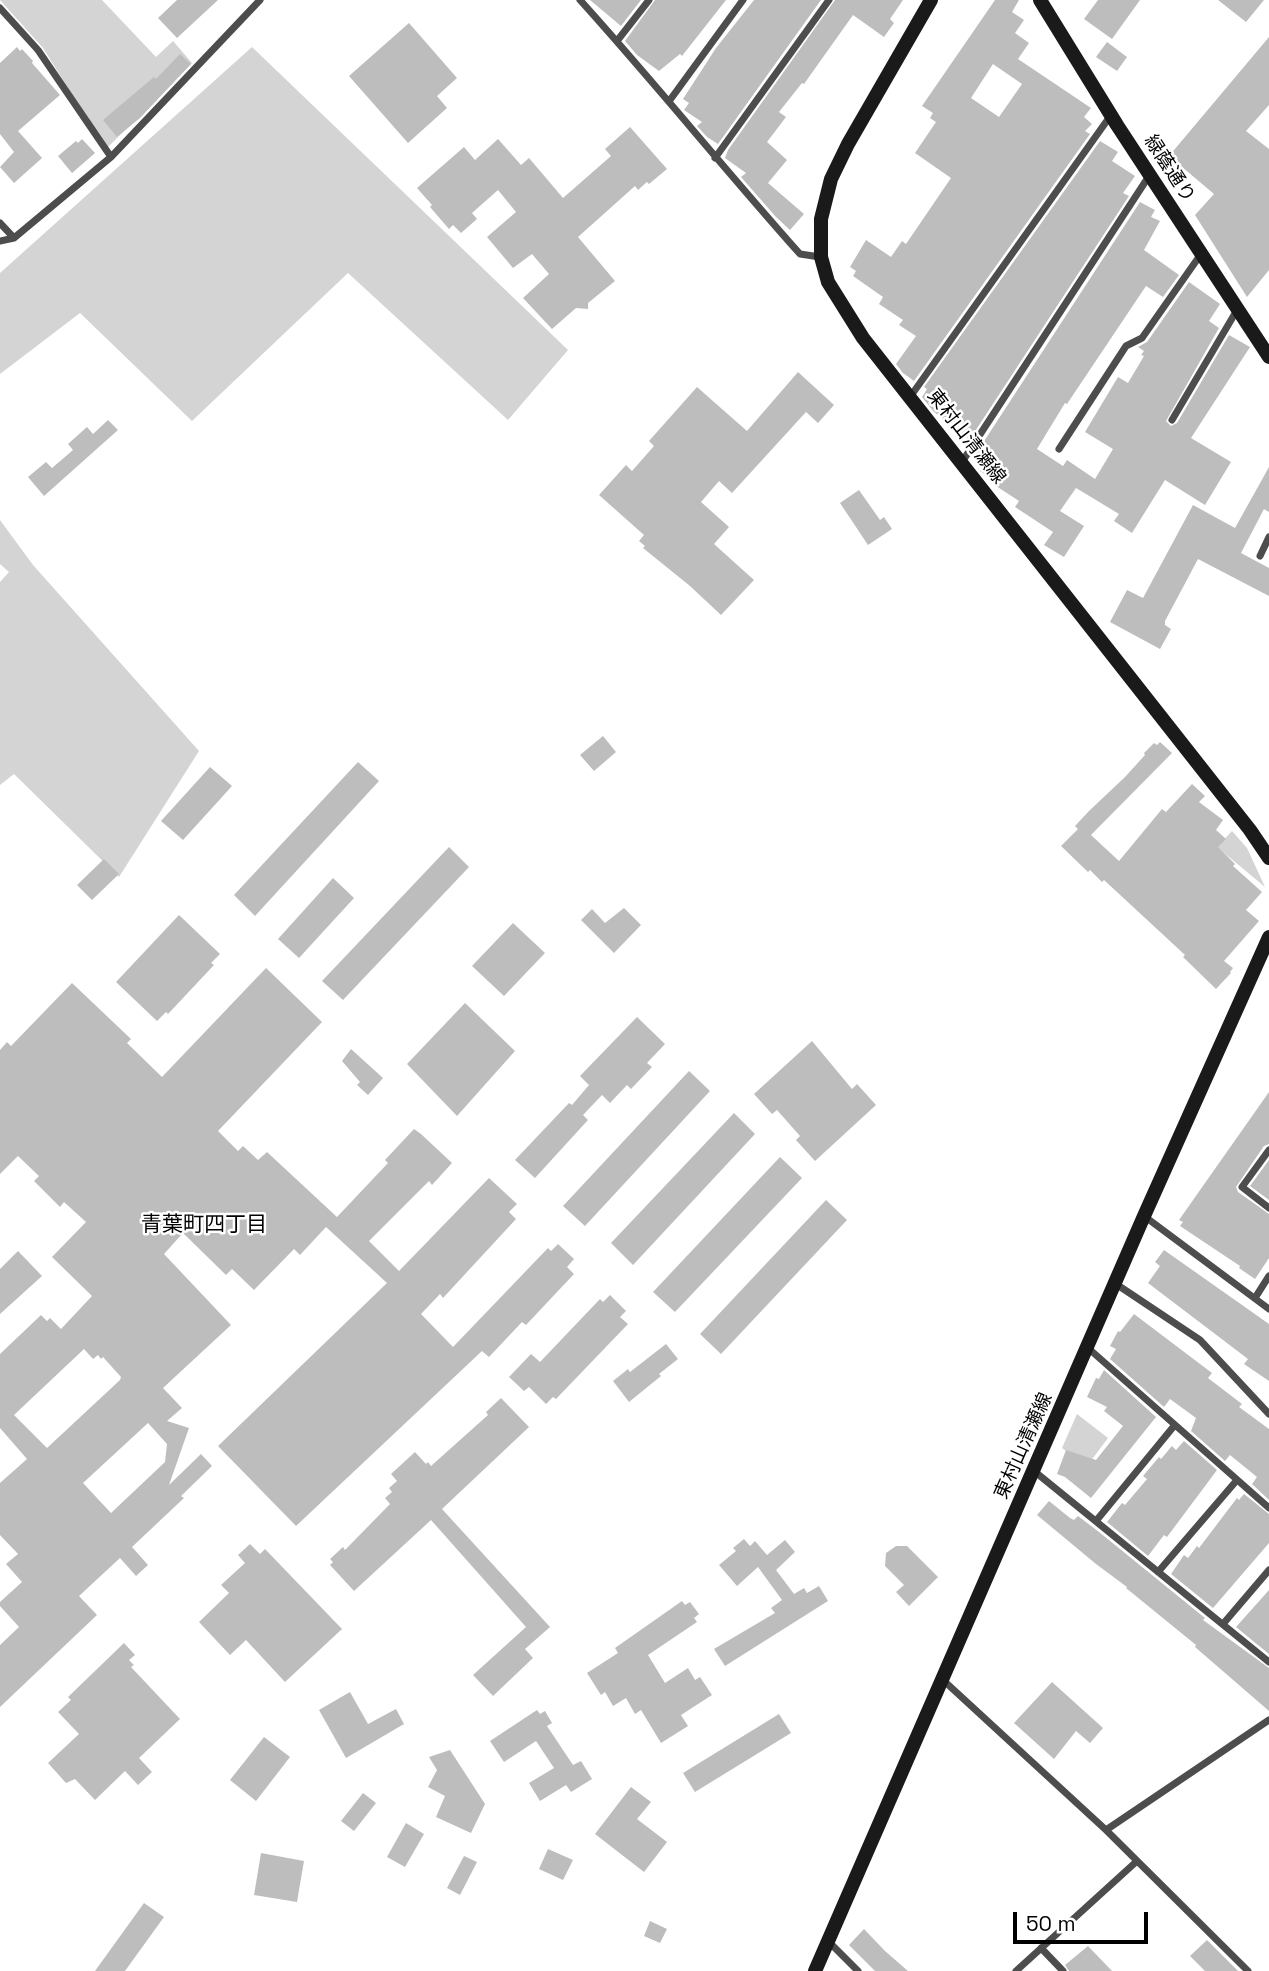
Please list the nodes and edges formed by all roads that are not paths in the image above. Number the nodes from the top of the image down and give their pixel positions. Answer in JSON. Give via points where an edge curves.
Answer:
{"nodes":[{"id":1,"x":260,"y":0,"type":"edge"},
{"id":2,"x":580,"y":0,"type":"edge"},
{"id":3,"x":649,"y":0,"type":"edge"},
{"id":4,"x":743,"y":0,"type":"edge"},
{"id":5,"x":829,"y":0,"type":"edge"},
{"id":6,"x":931,"y":0,"type":"edge"},
{"id":7,"x":1040,"y":0,"type":"edge"},
{"id":8,"x":0,"y":8,"type":"edge"},
{"id":9,"x":617,"y":41,"type":"junction"},
{"id":10,"x":670,"y":100,"type":"junction"},
{"id":11,"x":1111,"y":115,"type":"junction"},
{"id":12,"x":111,"y":157,"type":"junction"},
{"id":13,"x":715,"y":158,"type":"junction"},
{"id":14,"x":1150,"y":176,"type":"junction"},
{"id":15,"x":0,"y":223,"type":"edge"},
{"id":16,"x":14,"y":237,"type":"junction"},
{"id":17,"x":0,"y":241,"type":"edge"},
{"id":18,"x":1200,"y":254,"type":"junction"},
{"id":19,"x":821,"y":257,"type":"junction"},
{"id":20,"x":1237,"y":310,"type":"junction"},
{"id":21,"x":1269,"y":357,"type":"edge"},
{"id":22,"x":910,"y":397,"type":"junction"},
{"id":23,"x":1172,"y":420,"type":"dead end"},
{"id":24,"x":1059,"y":449,"type":"dead end"},
{"id":25,"x":962,"y":462,"type":"junction"},
{"id":26,"x":1269,"y":537,"type":"edge"},
{"id":27,"x":1259,"y":556,"type":"dead end"},
{"id":28,"x":1269,"y":856,"type":"edge"},
{"id":29,"x":1269,"y":937,"type":"edge"},
{"id":30,"x":1269,"y":1150,"type":"edge"},
{"id":31,"x":1269,"y":1208,"type":"edge"},
{"id":32,"x":1144,"y":1216,"type":"junction"},
{"id":33,"x":1269,"y":1276,"type":"edge"},
{"id":34,"x":1116,"y":1284,"type":"junction"},
{"id":35,"x":1255,"y":1298,"type":"junction"},
{"id":36,"x":1269,"y":1309,"type":"edge"},
{"id":37,"x":1088,"y":1348,"type":"junction"},
{"id":38,"x":1269,"y":1414,"type":"edge"},
{"id":39,"x":1174,"y":1426,"type":"junction"},
{"id":40,"x":1034,"y":1471,"type":"junction"},
{"id":41,"x":1237,"y":1480,"type":"junction"},
{"id":42,"x":1269,"y":1508,"type":"edge"},
{"id":43,"x":1096,"y":1521,"type":"junction"},
{"id":44,"x":1269,"y":1570,"type":"edge"},
{"id":45,"x":1158,"y":1572,"type":"junction"},
{"id":46,"x":1223,"y":1624,"type":"junction"},
{"id":47,"x":1269,"y":1662,"type":"edge"},
{"id":48,"x":942,"y":1679,"type":"junction"},
{"id":49,"x":1269,"y":1720,"type":"edge"},
{"id":50,"x":1106,"y":1830,"type":"junction"},
{"id":51,"x":1137,"y":1861,"type":"junction"},
{"id":52,"x":828,"y":1941,"type":"junction"},
{"id":53,"x":1041,"y":1948,"type":"junction"},
{"id":54,"x":815,"y":1971,"type":"edge"},
{"id":55,"x":858,"y":1971,"type":"edge"},
{"id":56,"x":1016,"y":1971,"type":"edge"},
{"id":57,"x":1063,"y":1971,"type":"edge"},
{"id":58,"x":1248,"y":1971,"type":"edge"}],
"edges":[{"from":1,"to":12,"type":"street"},
{"from":2,"to":9,"type":"street"},
{"from":3,"to":9,"type":"street"},
{"from":4,"to":10,"type":"street"},
{"from":5,"to":13,"type":"street"},
{"from":6,"to":19,"type":"main road","name":"東村山清瀬線","via":[[831,179],[821,219]]},
{"from":7,"to":11,"type":"main road","name":"緑蔭通り"},
{"from":8,"to":12,"type":"street","via":[[38,50]]},
{"from":9,"to":10,"type":"street"},
{"from":10,"to":13,"type":"street"},
{"from":11,"to":14,"type":"main road","name":"緑蔭通り"},
{"from":11,"to":22,"type":"street"},
{"from":12,"to":16,"type":"street"},
{"from":13,"to":19,"type":"street","via":[[800,254]]},
{"from":14,"to":18,"type":"main road","name":"緑蔭通り"},
{"from":14,"to":25,"type":"street"},
{"from":15,"to":16,"type":"street"},
{"from":16,"to":17,"type":"street"},
{"from":18,"to":20,"type":"main road","name":"緑蔭通り"},
{"from":18,"to":24,"type":"street","via":[[1142,338],[1126,346]]},
{"from":19,"to":22,"type":"main road","name":"東村山清瀬線","via":[[843,309]]},
{"from":20,"to":21,"type":"main road","name":"緑蔭通り"},
{"from":20,"to":23,"type":"street"},
{"from":22,"to":25,"type":"main road","name":"東村山清瀬線"},
{"from":25,"to":28,"type":"main road","name":"東村山清瀬線"},
{"from":26,"to":27,"type":"street"},
{"from":29,"to":32,"type":"main road","name":"東村山清瀬線"},
{"from":30,"to":31,"type":"street","via":[[1242,1187]]},
{"from":32,"to":34,"type":"main road","name":"東村山清瀬線"},
{"from":32,"to":35,"type":"street"},
{"from":33,"to":35,"type":"street"},
{"from":34,"to":37,"type":"main road","name":"東村山清瀬線"},
{"from":34,"to":38,"type":"street","via":[[1200,1340]]},
{"from":35,"to":36,"type":"street"},
{"from":37,"to":39,"type":"street"},
{"from":37,"to":40,"type":"main road","name":"東村山清瀬線"},
{"from":39,"to":41,"type":"street"},
{"from":39,"to":43,"type":"street"},
{"from":40,"to":43,"type":"street"},
{"from":40,"to":48,"type":"main road","name":"東村山清瀬線"},
{"from":41,"to":42,"type":"street"},
{"from":41,"to":45,"type":"street"},
{"from":43,"to":45,"type":"street"},
{"from":44,"to":46,"type":"street"},
{"from":45,"to":46,"type":"street"},
{"from":46,"to":47,"type":"street"},
{"from":48,"to":50,"type":"street"},
{"from":48,"to":52,"type":"main road","name":"東村山清瀬線"},
{"from":49,"to":50,"type":"street"},
{"from":50,"to":51,"type":"street"},
{"from":51,"to":53,"type":"street"},
{"from":51,"to":58,"type":"street"},
{"from":52,"to":54,"type":"main road","name":"東村山清瀬線"},
{"from":52,"to":55,"type":"street"},
{"from":53,"to":56,"type":"street"},
{"from":53,"to":57,"type":"street"}]}
